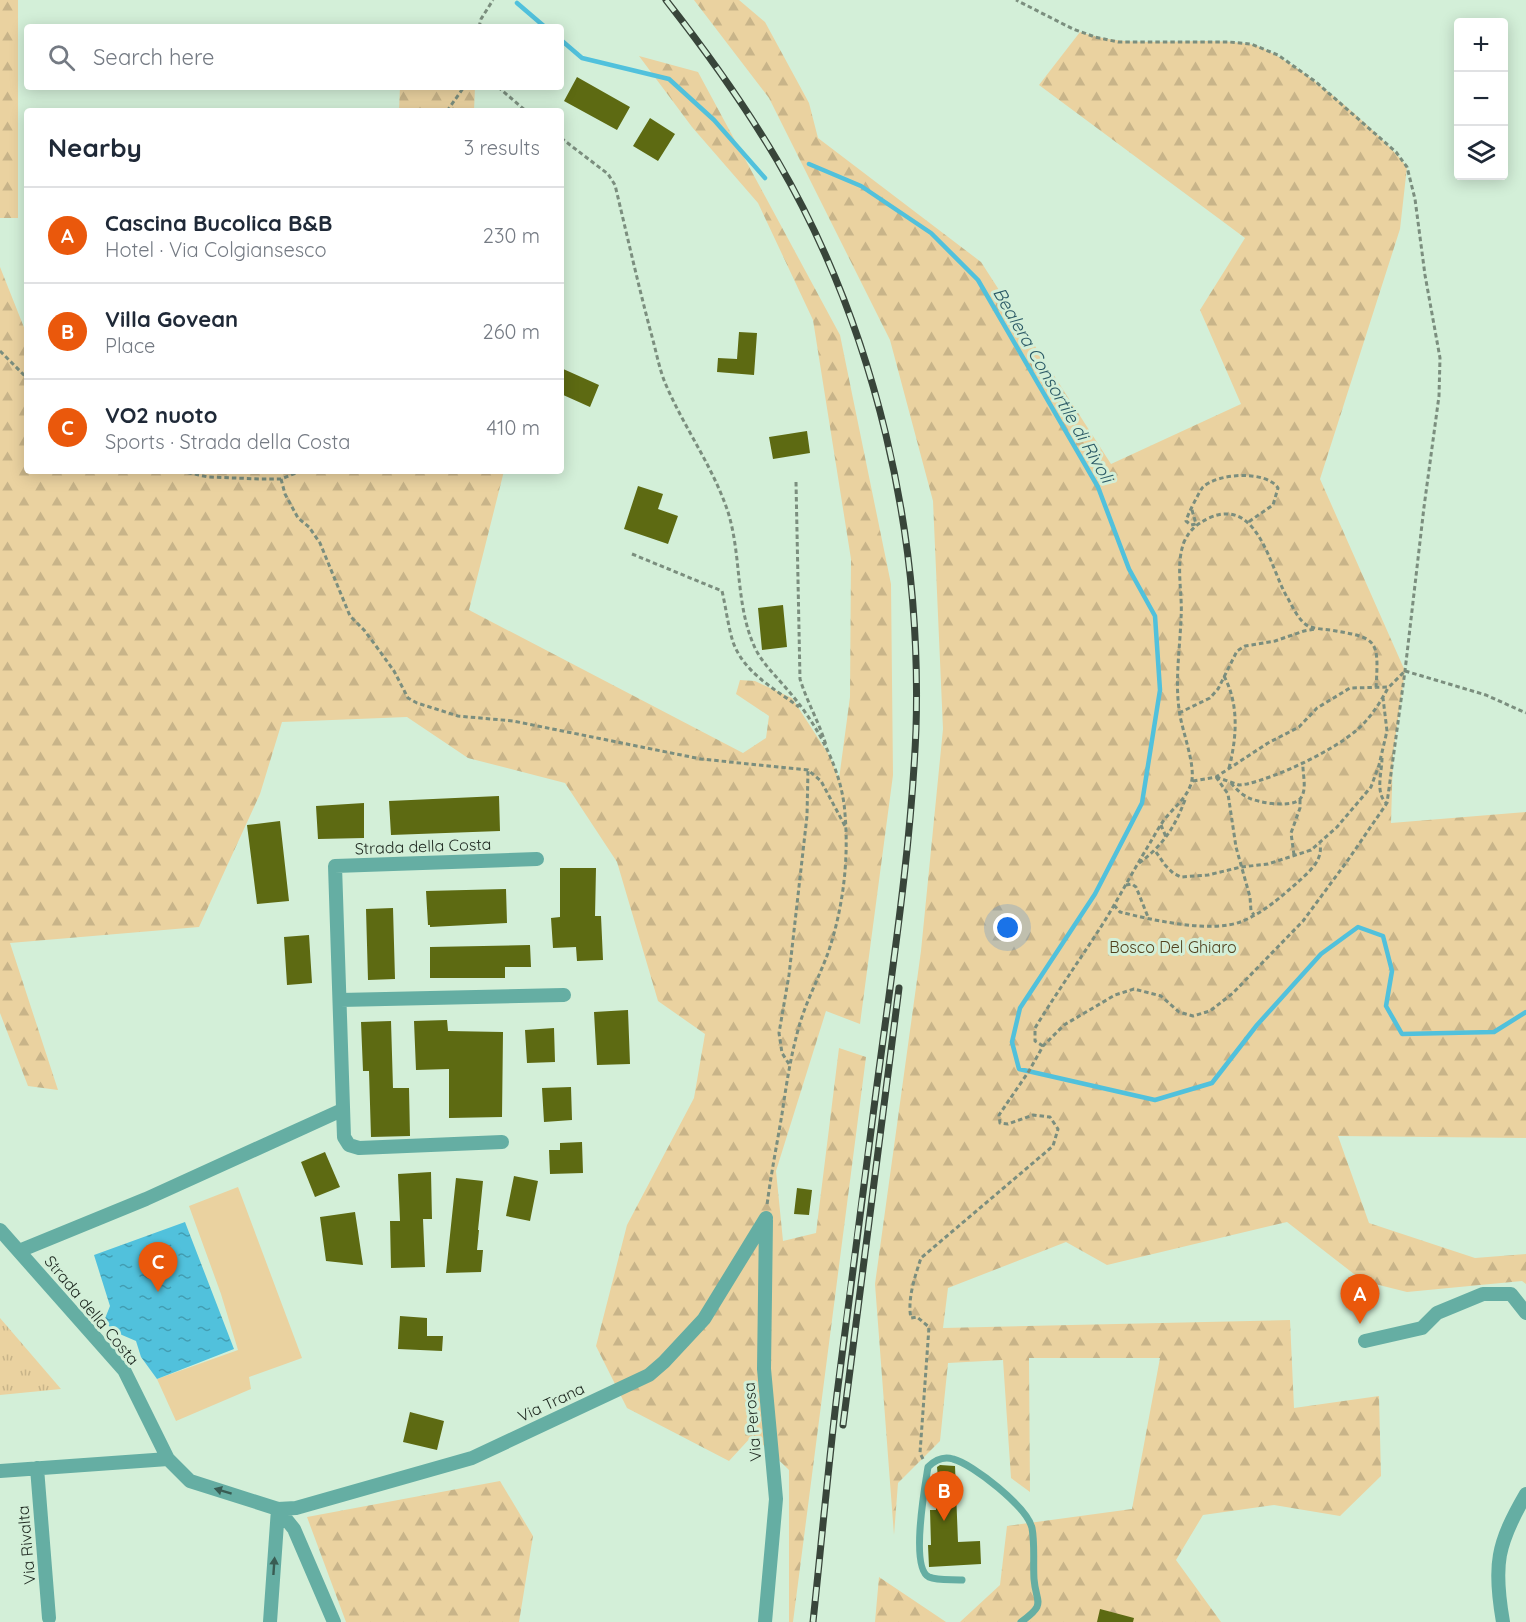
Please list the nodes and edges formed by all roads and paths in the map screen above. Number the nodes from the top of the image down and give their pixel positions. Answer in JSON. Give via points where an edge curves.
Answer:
{"nodes":[{"id":1,"x":494,"y":0,"type":"edge"},
{"id":2,"x":1016,"y":0,"type":"edge"},
{"id":3,"x":480,"y":24,"type":"edge"},
{"id":4,"x":462,"y":90,"type":"edge"},
{"id":5,"x":502,"y":90,"type":"edge"},
{"id":6,"x":449,"y":108,"type":"edge"},
{"id":7,"x":522,"y":108,"type":"edge"},
{"id":8,"x":564,"y":140,"type":"edge"},
{"id":9,"x":0,"y":351,"type":"edge"},
{"id":10,"x":24,"y":375,"type":"edge"},
{"id":11,"x":194,"y":474,"type":"edge"},
{"id":12,"x":294,"y":474,"type":"edge"},
{"id":13,"x":281,"y":479,"type":"junction"},
{"id":14,"x":796,"y":482,"type":"dead end"},
{"id":15,"x":1192,"y":510,"type":"junction"},
{"id":16,"x":1247,"y":523,"type":"junction"},
{"id":17,"x":1196,"y":524,"type":"junction"},
{"id":18,"x":632,"y":554,"type":"dead end"},
{"id":19,"x":1319,"y":629,"type":"junction"},
{"id":20,"x":1405,"y":671,"type":"junction"},
{"id":21,"x":1224,"y":676,"type":"junction"},
{"id":22,"x":1389,"y":687,"type":"junction"},
{"id":23,"x":1376,"y":688,"type":"junction"},
{"id":24,"x":1383,"y":698,"type":"junction"},
{"id":25,"x":802,"y":709,"type":"junction"},
{"id":26,"x":1179,"y":713,"type":"junction"},
{"id":27,"x":1526,"y":713,"type":"edge"},
{"id":28,"x":1383,"y":750,"type":"junction"},
{"id":29,"x":828,"y":752,"type":"junction"},
{"id":30,"x":1303,"y":762,"type":"junction"},
{"id":31,"x":1229,"y":768,"type":"junction"},
{"id":32,"x":808,"y":770,"type":"junction"},
{"id":33,"x":1216,"y":777,"type":"junction"},
{"id":34,"x":1193,"y":781,"type":"junction"},
{"id":35,"x":1230,"y":782,"type":"junction"},
{"id":36,"x":1189,"y":790,"type":"junction"},
{"id":37,"x":1300,"y":800,"type":"junction"},
{"id":38,"x":1387,"y":803,"type":"junction"},
{"id":39,"x":1161,"y":825,"type":"junction"},
{"id":40,"x":846,"y":827,"type":"junction"},
{"id":41,"x":1167,"y":838,"type":"junction"},
{"id":42,"x":1320,"y":844,"type":"junction"},
{"id":43,"x":1155,"y":852,"type":"junction"},
{"id":44,"x":1294,"y":855,"type":"junction"},
{"id":45,"x":537,"y":859,"type":"dead end"},
{"id":46,"x":1138,"y":864,"type":"junction"},
{"id":47,"x":1240,"y":867,"type":"junction"},
{"id":48,"x":1126,"y":885,"type":"junction"},
{"id":49,"x":1114,"y":905,"type":"junction"},
{"id":50,"x":1254,"y":915,"type":"junction"},
{"id":51,"x":1148,"y":917,"type":"junction"},
{"id":52,"x":564,"y":995,"type":"dead end"},
{"id":53,"x":340,"y":1000,"type":"junction"},
{"id":54,"x":1043,"y":1046,"type":"junction"},
{"id":55,"x":789,"y":1065,"type":"junction"},
{"id":56,"x":342,"y":1110,"type":"junction"},
{"id":57,"x":502,"y":1142,"type":"dead end"},
{"id":58,"x":766,"y":1218,"type":"junction"},
{"id":59,"x":0,"y":1230,"type":"edge"},
{"id":60,"x":19,"y":1251,"type":"junction"},
{"id":61,"x":1526,"y":1313,"type":"edge"},
{"id":62,"x":1365,"y":1341,"type":"dead end"},
{"id":63,"x":168,"y":1459,"type":"junction"},
{"id":64,"x":928,"y":1467,"type":"junction"},
{"id":65,"x":37,"y":1468,"type":"junction"},
{"id":66,"x":0,"y":1471,"type":"edge"},
{"id":67,"x":1526,"y":1494,"type":"edge"},
{"id":68,"x":279,"y":1509,"type":"junction"},
{"id":69,"x":962,"y":1580,"type":"dead end"},
{"id":70,"x":49,"y":1618,"type":"dead end"},
{"id":71,"x":270,"y":1622,"type":"edge"},
{"id":72,"x":334,"y":1622,"type":"edge"},
{"id":73,"x":765,"y":1622,"type":"edge"},
{"id":74,"x":1022,"y":1622,"type":"edge"},
{"id":75,"x":1503,"y":1622,"type":"edge"}],
"edges":[{"from":1,"to":3,"type":"path"},
{"from":2,"to":20,"type":"path","via":[[1073,29],[1118,42],[1230,42],[1251,44],[1278,55],[1325,90],[1396,152],[1407,167],[1436,330],[1440,386]]},
{"from":4,"to":6,"type":"path"},
{"from":5,"to":7,"type":"path"},
{"from":8,"to":25,"type":"path","via":[[608,174],[615,185],[665,383],[709,464],[729,517],[741,597],[755,648]]},
{"from":9,"to":10,"type":"path"},
{"from":11,"to":13,"type":"path"},
{"from":12,"to":13,"type":"path"},
{"from":13,"to":32,"type":"path","via":[[298,518],[320,543],[350,616],[394,671],[408,698],[417,703],[458,716],[513,721],[700,759]]},
{"from":14,"to":29,"type":"path","via":[[800,679]]},
{"from":15,"to":16,"type":"path","via":[[1203,487],[1215,480],[1237,475],[1275,483],[1278,488],[1273,505]]},
{"from":15,"to":17,"type":"path"},
{"from":15,"to":17,"type":"path","via":[[1186,521]]},
{"from":16,"to":17,"type":"path","via":[[1229,513]]},
{"from":16,"to":19,"type":"path","via":[[1266,546],[1283,590],[1301,620]]},
{"from":17,"to":26,"type":"path","via":[[1183,544],[1180,565]]},
{"from":18,"to":25,"type":"path","via":[[722,591],[734,643],[742,659],[768,685]]},
{"from":19,"to":21,"type":"path","via":[[1245,646],[1237,651]]},
{"from":19,"to":23,"type":"path","via":[[1368,639],[1377,660]]},
{"from":20,"to":22,"type":"path"},
{"from":20,"to":27,"type":"path","via":[[1486,695]]},
{"from":20,"to":38,"type":"path"},
{"from":21,"to":26,"type":"path","via":[[1210,698]]},
{"from":21,"to":31,"type":"path","via":[[1234,706],[1235,739]]},
{"from":22,"to":23,"type":"path"},
{"from":22,"to":24,"type":"path"},
{"from":23,"to":31,"type":"path","via":[[1350,688],[1338,694],[1299,727]]},
{"from":24,"to":28,"type":"path","via":[[1387,731]]},
{"from":24,"to":30,"type":"path","via":[[1357,730]]},
{"from":25,"to":29,"type":"path"},
{"from":26,"to":34,"type":"path"},
{"from":28,"to":38,"type":"path","via":[[1380,790]]},
{"from":28,"to":42,"type":"path","via":[[1371,787]]},
{"from":29,"to":40,"type":"path","via":[[840,782]]},
{"from":30,"to":35,"type":"path","via":[[1258,781],[1239,785]]},
{"from":30,"to":37,"type":"path","via":[[1305,782]]},
{"from":31,"to":33,"type":"path"},
{"from":32,"to":40,"type":"path","via":[[821,781]]},
{"from":32,"to":55,"type":"path","via":[[807,816],[779,1033],[782,1053]]},
{"from":33,"to":34,"type":"path"},
{"from":33,"to":35,"type":"path"},
{"from":33,"to":47,"type":"path","via":[[1228,794]]},
{"from":34,"to":36,"type":"path"},
{"from":35,"to":37,"type":"path","via":[[1250,799],[1293,804]]},
{"from":36,"to":39,"type":"path"},
{"from":36,"to":41,"type":"path"},
{"from":37,"to":44,"type":"path","via":[[1291,833]]},
{"from":38,"to":54,"type":"path","via":[[1303,921],[1233,993],[1210,1011],[1193,1016],[1179,1011],[1161,996],[1134,988],[1064,1025]]},
{"from":39,"to":41,"type":"path"},
{"from":39,"to":46,"type":"path"},
{"from":40,"to":55,"type":"path","via":[[836,926],[797,1031]]},
{"from":41,"to":43,"type":"path"},
{"from":42,"to":44,"type":"path"},
{"from":42,"to":50,"type":"path","via":[[1322,852],[1307,874]]},
{"from":43,"to":46,"type":"path"},
{"from":43,"to":47,"type":"path","via":[[1165,866],[1181,877]]},
{"from":44,"to":47,"type":"path","via":[[1268,864]]},
{"from":45,"to":53,"type":"street","name":"Strada della Costa","via":[[335,866]]},
{"from":46,"to":48,"type":"path"},
{"from":47,"to":50,"type":"path"},
{"from":48,"to":49,"type":"path"},
{"from":48,"to":51,"type":"path","via":[[1136,888]]},
{"from":49,"to":51,"type":"path","via":[[1120,912]]},
{"from":49,"to":54,"type":"path","via":[[1035,1028],[1035,1041]]},
{"from":50,"to":51,"type":"path","via":[[1241,922],[1201,927]]},
{"from":52,"to":53,"type":"street"},
{"from":53,"to":56,"type":"street","name":"Strada della Costa"},
{"from":54,"to":64,"type":"path","via":[[999,1115],[1000,1123],[1008,1124],[1034,1115],[1050,1117],[1058,1129],[1053,1146],[921,1258],[914,1279],[909,1302],[911,1318],[917,1317],[929,1327],[920,1453]]},
{"from":55,"to":58,"type":"path"},
{"from":56,"to":57,"type":"street","name":"Strada della Costa","via":[[344,1137],[349,1145],[359,1148]]},
{"from":56,"to":60,"type":"street","name":"Strada della Costa","via":[[146,1199]]},
{"from":58,"to":68,"type":"street","name":"Via Trana","via":[[704,1319],[649,1375],[472,1458],[296,1508]]},
{"from":58,"to":73,"type":"street","name":"Via Perosa","via":[[764,1370],[776,1499]]},
{"from":59,"to":60,"type":"street","name":"Strada della Costa"},
{"from":60,"to":63,"type":"street","name":"Strada della Costa","via":[[124,1370]]},
{"from":61,"to":62,"type":"street","via":[[1511,1294],[1483,1294],[1437,1313],[1422,1328]]},
{"from":63,"to":65,"type":"street"},
{"from":68,"to":63,"type":"street","name":"Strada della Costa","one_way":true,"via":[[190,1481]]},
{"from":64,"to":69,"type":"lane","via":[[920,1523],[923,1572],[930,1578]]},
{"from":64,"to":74,"type":"lane","via":[[942,1458],[966,1464],[1002,1489],[1028,1520],[1038,1604]]},
{"from":65,"to":66,"type":"street"},
{"from":65,"to":70,"type":"street","name":"Via Rivalta"},
{"from":67,"to":75,"type":"street","via":[[1502,1542],[1497,1589]]},
{"from":71,"to":68,"type":"street","one_way":true},
{"from":68,"to":72,"type":"street","via":[[294,1530]]}]}
